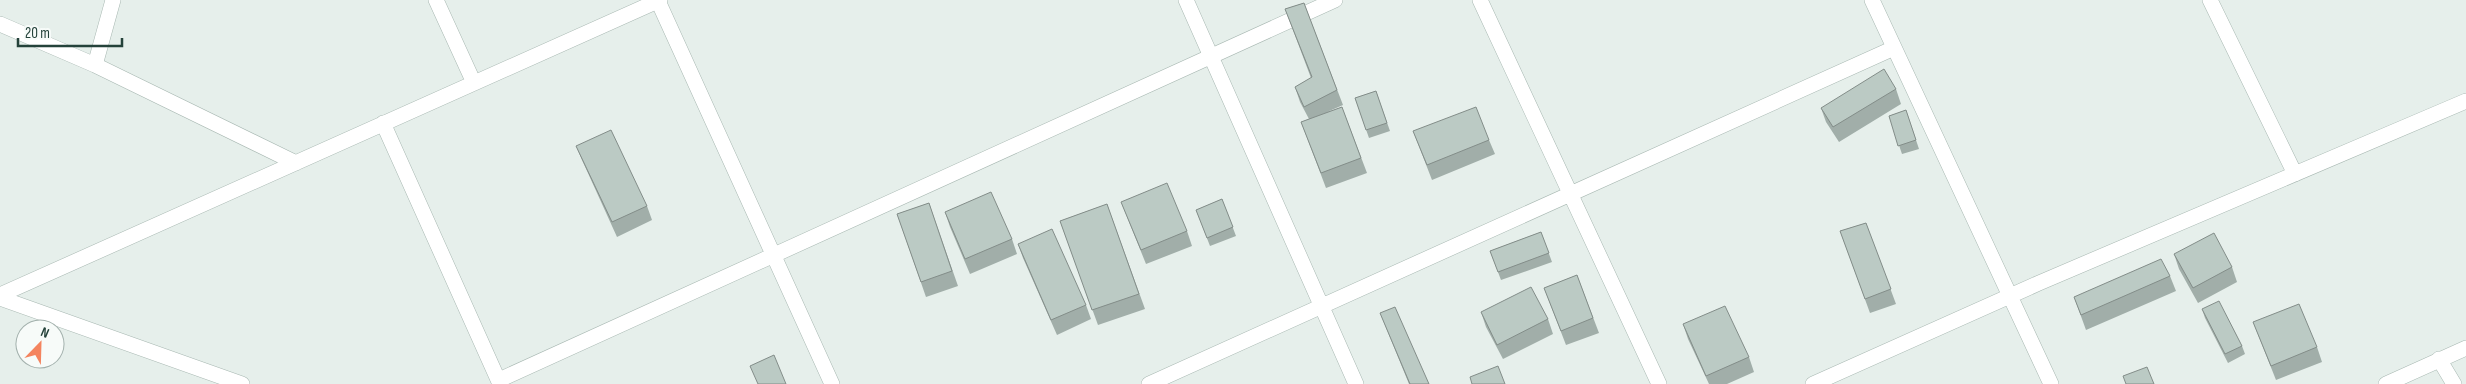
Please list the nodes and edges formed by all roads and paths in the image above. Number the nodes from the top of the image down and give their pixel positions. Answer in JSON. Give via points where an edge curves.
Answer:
{"nodes":[{"id":1,"x":113,"y":0,"type":"edge"},
{"id":2,"x":436,"y":0,"type":"edge"},
{"id":3,"x":659,"y":0,"type":"edge"},
{"id":4,"x":1186,"y":0,"type":"edge"},
{"id":5,"x":1335,"y":0,"type":"edge"},
{"id":6,"x":1480,"y":0,"type":"edge"},
{"id":7,"x":1872,"y":0,"type":"edge"},
{"id":8,"x":2210,"y":0,"type":"edge"},
{"id":9,"x":0,"y":24,"type":"edge"},
{"id":10,"x":1894,"y":48,"type":"junction"},
{"id":11,"x":1211,"y":56,"type":"junction"},
{"id":12,"x":95,"y":65,"type":"junction"},
{"id":13,"x":474,"y":83,"type":"junction"},
{"id":14,"x":2466,"y":100,"type":"edge"},
{"id":15,"x":383,"y":123,"type":"junction"},
{"id":16,"x":296,"y":163,"type":"junction"},
{"id":17,"x":2295,"y":174,"type":"junction"},
{"id":18,"x":1570,"y":194,"type":"junction"},
{"id":19,"x":773,"y":255,"type":"junction"},
{"id":20,"x":0,"y":296,"type":"edge"},
{"id":21,"x":2010,"y":296,"type":"junction"},
{"id":22,"x":1322,"y":306,"type":"junction"},
{"id":23,"x":2466,"y":348,"type":"edge"},
{"id":24,"x":2439,"y":359,"type":"junction"},
{"id":25,"x":500,"y":382,"type":"edge"},
{"id":26,"x":242,"y":384,"type":"edge"},
{"id":27,"x":832,"y":384,"type":"edge"},
{"id":28,"x":1149,"y":384,"type":"edge"},
{"id":29,"x":1356,"y":384,"type":"edge"},
{"id":30,"x":1659,"y":384,"type":"edge"},
{"id":31,"x":1813,"y":384,"type":"edge"},
{"id":32,"x":2051,"y":384,"type":"edge"},
{"id":33,"x":2386,"y":384,"type":"edge"},
{"id":34,"x":2454,"y":384,"type":"edge"}],
"edges":[{"from":1,"to":12,"type":"street"},
{"from":2,"to":13,"type":"street"},
{"from":3,"to":13,"type":"street"},
{"from":3,"to":19,"type":"street"},
{"from":4,"to":11,"type":"street"},
{"from":5,"to":11,"type":"street"},
{"from":6,"to":18,"type":"street"},
{"from":7,"to":10,"type":"street"},
{"from":8,"to":17,"type":"street"},
{"from":9,"to":12,"type":"street"},
{"from":10,"to":18,"type":"street"},
{"from":10,"to":21,"type":"street"},
{"from":11,"to":19,"type":"street"},
{"from":11,"to":22,"type":"street"},
{"from":12,"to":16,"type":"street"},
{"from":13,"to":15,"type":"street"},
{"from":14,"to":17,"type":"street"},
{"from":15,"to":16,"type":"street"},
{"from":15,"to":25,"type":"street"},
{"from":16,"to":20,"type":"street"},
{"from":17,"to":21,"type":"street"},
{"from":18,"to":22,"type":"street"},
{"from":18,"to":30,"type":"street"},
{"from":19,"to":25,"type":"street"},
{"from":19,"to":27,"type":"street"},
{"from":20,"to":26,"type":"street"},
{"from":21,"to":31,"type":"street"},
{"from":21,"to":32,"type":"street"},
{"from":22,"to":28,"type":"street"},
{"from":22,"to":29,"type":"street"},
{"from":23,"to":24,"type":"street"},
{"from":24,"to":33,"type":"street"},
{"from":24,"to":34,"type":"street"}]}
